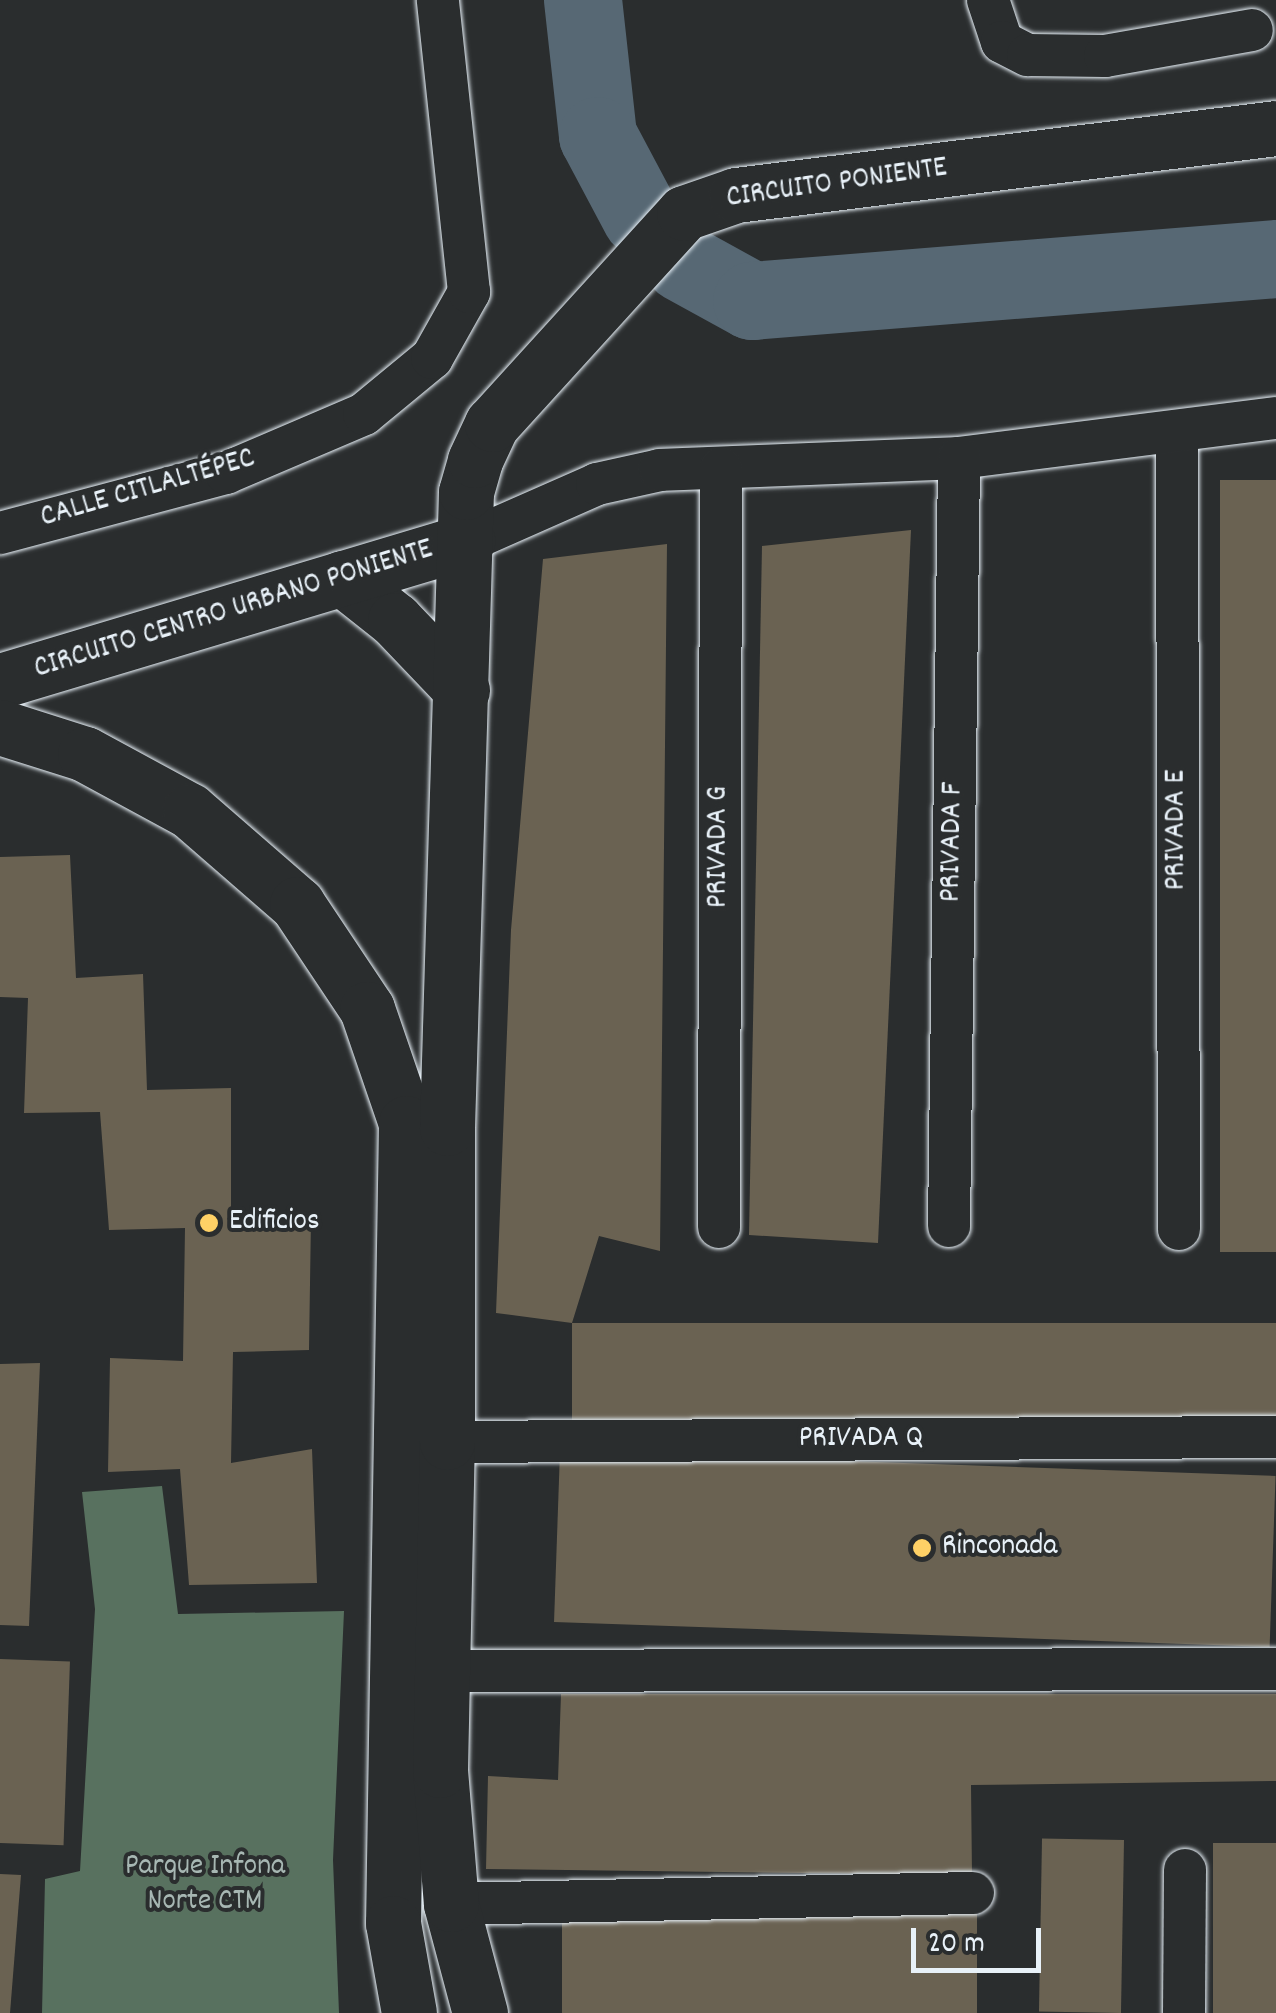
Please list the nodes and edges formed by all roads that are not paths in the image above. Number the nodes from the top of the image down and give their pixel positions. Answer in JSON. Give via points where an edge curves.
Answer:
{"nodes":[{"id":1,"x":438,"y":0,"type":"edge"},
{"id":2,"x":988,"y":0,"type":"edge"},
{"id":3,"x":1252,"y":30,"type":"dead end"},
{"id":4,"x":1276,"y":128,"type":"edge"},
{"id":5,"x":1276,"y":418,"type":"edge"},
{"id":6,"x":1177,"y":432,"type":"junction"},
{"id":7,"x":959,"y":458,"type":"junction"},
{"id":8,"x":721,"y":468,"type":"junction"},
{"id":9,"x":0,"y":533,"type":"edge"},
{"id":10,"x":468,"y":540,"type":"junction"},
{"id":11,"x":342,"y":578,"type":"junction"},
{"id":12,"x":0,"y":681,"type":"edge"},
{"id":13,"x":462,"y":690,"type":"junction"},
{"id":14,"x":0,"y":728,"type":"edge"},
{"id":15,"x":949,"y":1226,"type":"dead end"},
{"id":16,"x":719,"y":1227,"type":"dead end"},
{"id":17,"x":1179,"y":1229,"type":"dead end"},
{"id":18,"x":1276,"y":1437,"type":"edge"},
{"id":19,"x":447,"y":1442,"type":"junction"},
{"id":20,"x":1276,"y":1668,"type":"edge"},
{"id":21,"x":441,"y":1671,"type":"junction"},
{"id":22,"x":1184,"y":1870,"type":"dead end"},
{"id":23,"x":972,"y":1893,"type":"dead end"},
{"id":24,"x":451,"y":1904,"type":"junction"},
{"id":25,"x":409,"y":2013,"type":"edge"},
{"id":26,"x":480,"y":2013,"type":"edge"},
{"id":27,"x":1184,"y":2013,"type":"edge"}],
"edges":[{"from":1,"to":9,"type":"street","name":"CALLE CITLALTÉPEC","via":[[470,292],[432,358],[364,414],[226,473]]},
{"from":2,"to":3,"type":"street","via":[[1002,42],[1028,56],[1104,56]]},
{"from":4,"to":10,"type":"main road","name":"CIRCUITO PONIENTE","via":[[736,195],[684,213],[492,424],[466,492]]},
{"from":5,"to":6,"type":"street"},
{"from":6,"to":7,"type":"street"},
{"from":6,"to":17,"type":"street","name":"PRIVADA E"},
{"from":7,"to":8,"type":"street"},
{"from":7,"to":15,"type":"street","name":"PRIVADA F"},
{"from":8,"to":10,"type":"street","via":[[660,470],[597,484]]},
{"from":8,"to":16,"type":"street","name":"PRIVADA G"},
{"from":10,"to":11,"type":"main road","name":"CIRCUITO CENTRO URBANO PONIENTE"},
{"from":10,"to":13,"type":"main road","name":"CIRCUITO PONIENTE"},
{"from":11,"to":12,"type":"main road","name":"CIRCUITO CENTRO URBANO PONIENTE"},
{"from":11,"to":13,"type":"main road","via":[[395,620]]},
{"from":13,"to":19,"type":"main road","name":"CIRCUITO PONIENTE","via":[[446,1128]]},
{"from":14,"to":25,"type":"main road","via":[[85,754],[190,811],[296,904],[367,1009],[406,1124],[393,1923]]},
{"from":18,"to":19,"type":"street","name":"PRIVADA Q"},
{"from":19,"to":21,"type":"main road","name":"CIRCUITO PONIENTE"},
{"from":20,"to":21,"type":"street"},
{"from":21,"to":24,"type":"main road","name":"CIRCUITO PONIENTE","via":[[440,1770]]},
{"from":22,"to":27,"type":"street"},
{"from":23,"to":24,"type":"street"},
{"from":24,"to":26,"type":"main road","name":"CIRCUITO PONIENTE"}]}
